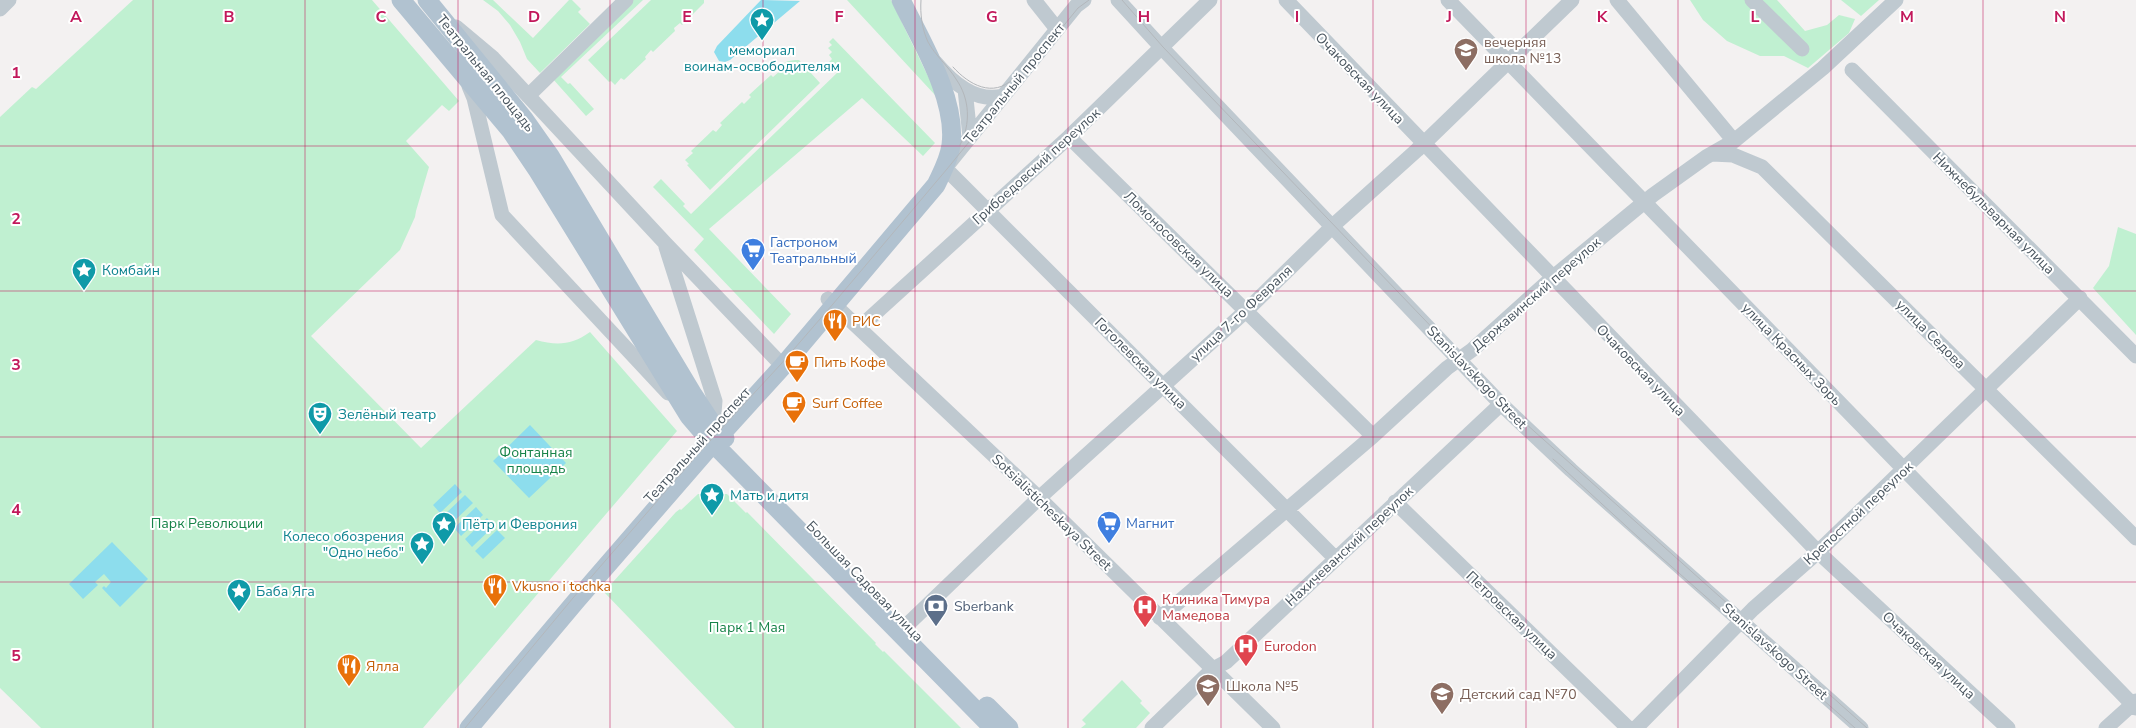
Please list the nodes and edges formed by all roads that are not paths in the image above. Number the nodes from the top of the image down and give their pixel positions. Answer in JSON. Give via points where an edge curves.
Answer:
{"nodes":[{"id":1,"x":9,"y":0,"type":"edge"},
{"id":2,"x":400,"y":0,"type":"edge"},
{"id":3,"x":626,"y":0,"type":"edge"},
{"id":4,"x":901,"y":0,"type":"edge"},
{"id":5,"x":1034,"y":0,"type":"edge"},
{"id":6,"x":1084,"y":0,"type":"edge"},
{"id":7,"x":1118,"y":0,"type":"edge"},
{"id":8,"x":1210,"y":0,"type":"edge"},
{"id":9,"x":1286,"y":0,"type":"edge"},
{"id":10,"x":1448,"y":0,"type":"edge"},
{"id":11,"x":1572,"y":0,"type":"edge"},
{"id":12,"x":1617,"y":0,"type":"edge"},
{"id":13,"x":1752,"y":0,"type":"edge"},
{"id":14,"x":1896,"y":0,"type":"edge"},
{"id":15,"x":430,"y":3,"type":"edge"},
{"id":16,"x":0,"y":9,"type":"edge"},
{"id":17,"x":1057,"y":29,"type":"junction"},
{"id":18,"x":1162,"y":48,"type":"junction"},
{"id":19,"x":1802,"y":49,"type":"dead end"},
{"id":20,"x":926,"y":52,"type":"junction"},
{"id":21,"x":1508,"y":61,"type":"junction"},
{"id":22,"x":1852,"y":70,"type":"dead end"},
{"id":23,"x":462,"y":74,"type":"junction"},
{"id":24,"x":964,"y":89,"type":"junction"},
{"id":25,"x":528,"y":96,"type":"junction"},
{"id":26,"x":1003,"y":96,"type":"junction"},
{"id":27,"x":970,"y":137,"type":"junction"},
{"id":28,"x":1069,"y":137,"type":"junction"},
{"id":29,"x":1734,"y":141,"type":"junction"},
{"id":30,"x":1424,"y":144,"type":"junction"},
{"id":31,"x":1712,"y":154,"type":"junction"},
{"id":32,"x":945,"y":168,"type":"junction"},
{"id":33,"x":1644,"y":202,"type":"junction"},
{"id":34,"x":988,"y":210,"type":"junction"},
{"id":35,"x":1332,"y":227,"type":"junction"},
{"id":36,"x":665,"y":244,"type":"junction"},
{"id":37,"x":1552,"y":278,"type":"junction"},
{"id":38,"x":2080,"y":298,"type":"junction"},
{"id":39,"x":832,"y":302,"type":"junction"},
{"id":40,"x":1247,"y":310,"type":"junction"},
{"id":41,"x":859,"y":328,"type":"junction"},
{"id":42,"x":2136,"y":356,"type":"edge"},
{"id":43,"x":1459,"y":358,"type":"junction"},
{"id":44,"x":776,"y":359,"type":"junction"},
{"id":45,"x":1163,"y":384,"type":"junction"},
{"id":46,"x":1987,"y":389,"type":"junction"},
{"id":47,"x":1501,"y":404,"type":"junction"},
{"id":48,"x":689,"y":416,"type":"junction"},
{"id":49,"x":713,"y":434,"type":"junction"},
{"id":50,"x":1373,"y":436,"type":"junction"},
{"id":51,"x":1904,"y":470,"type":"junction"},
{"id":52,"x":1039,"y":498,"type":"junction"},
{"id":53,"x":1395,"y":502,"type":"junction"},
{"id":54,"x":1286,"y":509,"type":"junction"},
{"id":55,"x":2136,"y":538,"type":"edge"},
{"id":56,"x":1818,"y":552,"type":"junction"},
{"id":57,"x":1336,"y":559,"type":"junction"},
{"id":58,"x":1160,"y":618,"type":"junction"},
{"id":59,"x":1741,"y":622,"type":"junction"},
{"id":60,"x":907,"y":625,"type":"junction"},
{"id":61,"x":1213,"y":669,"type":"junction"},
{"id":62,"x":2135,"y":704,"type":"edge"},
{"id":63,"x":454,"y":728,"type":"edge"},
{"id":64,"x":469,"y":728,"type":"edge"},
{"id":65,"x":993,"y":728,"type":"edge"},
{"id":66,"x":1009,"y":728,"type":"edge"},
{"id":67,"x":1152,"y":728,"type":"edge"},
{"id":68,"x":1273,"y":728,"type":"edge"},
{"id":69,"x":1628,"y":728,"type":"edge"},
{"id":70,"x":1636,"y":728,"type":"edge"},
{"id":71,"x":1861,"y":728,"type":"edge"},
{"id":72,"x":2008,"y":728,"type":"edge"},
{"id":73,"x":2106,"y":728,"type":"edge"}],
"edges":[{"from":1,"to":16,"type":"street"},
{"from":2,"to":23,"type":"main road"},
{"from":3,"to":25,"type":"street"},
{"from":4,"to":20,"type":"main road"},
{"from":5,"to":17,"type":"street"},
{"from":6,"to":17,"type":"street","name":"Театральный проспект"},
{"from":7,"to":18,"type":"street","name":"Stanislavskogo Street"},
{"from":8,"to":18,"type":"street","name":"Грибоедовский переулок"},
{"from":9,"to":30,"type":"street","name":"Очаковская улица"},
{"from":10,"to":21,"type":"street","name":"улица Красных Зорь"},
{"from":11,"to":21,"type":"street","name":"улица 7-го Февраля"},
{"from":12,"to":29,"type":"street"},
{"from":13,"to":19,"type":"street"},
{"from":14,"to":29,"type":"street","name":"Державинский переулок","via":[[1823,68]]},
{"from":15,"to":25,"type":"street","name":"Театральная площадь","via":[[492,58]]},
{"from":15,"to":49,"type":"main road","name":"Театральная площадь","via":[[550,156]]},
{"from":17,"to":26,"type":"street","name":"Театральный проспект"},
{"from":18,"to":28,"type":"street","name":"Грибоедовский переулок"},
{"from":18,"to":35,"type":"street","name":"Stanislavskogo Street"},
{"from":20,"to":24,"type":"street","via":[[950,79]]},
{"from":20,"to":32,"type":"main road","via":[[942,88],[950,117],[951,145]]},
{"from":21,"to":30,"type":"street","name":"улица 7-го Февраля"},
{"from":21,"to":33,"type":"street","name":"улица Красных Зорь"},
{"from":22,"to":38,"type":"street","name":"Нижнебульварная улица"},
{"from":23,"to":48,"type":"main road","name":"Театральная площадь","via":[[510,131],[538,171]]},
{"from":23,"to":48,"type":"street","name":"Театральная площадь","via":[[474,98],[502,215]]},
{"from":24,"to":26,"type":"street","via":[[984,97]]},
{"from":24,"to":27,"type":"street"},
{"from":25,"to":36,"type":"street","name":"Театральная площадь"},
{"from":26,"to":27,"type":"street","name":"Театральный проспект"},
{"from":27,"to":32,"type":"street","name":"Театральный проспект"},
{"from":28,"to":34,"type":"street","name":"Грибоедовский переулок"},
{"from":28,"to":40,"type":"street","name":"Ломоносовская улица"},
{"from":29,"to":31,"type":"street","name":"Державинский переулок"},
{"from":30,"to":35,"type":"street","name":"улица 7-го Февраля"},
{"from":30,"to":37,"type":"street","name":"Очаковская улица"},
{"from":31,"to":33,"type":"street","name":"Державинский переулок"},
{"from":31,"to":46,"type":"street","name":"улица Седова","via":[[1733,155],[1762,167]]},
{"from":32,"to":34,"type":"street","name":"Гоголевская улица"},
{"from":32,"to":39,"type":"main road","name":"Театральный проспект","via":[[936,185]]},
{"from":33,"to":37,"type":"street","name":"Державинский переулок"},
{"from":33,"to":51,"type":"street","name":"улица Красных Зорь"},
{"from":34,"to":41,"type":"street","name":"Грибоедовский переулок"},
{"from":34,"to":45,"type":"street","name":"Гоголевская улица"},
{"from":35,"to":40,"type":"street","name":"улица 7-го Февраля"},
{"from":35,"to":43,"type":"street","name":"Stanislavskogo Street"},
{"from":36,"to":44,"type":"street","name":"Театральная площадь"},
{"from":36,"to":49,"type":"street","name":"Театральная площадь","via":[[715,401]]},
{"from":37,"to":43,"type":"street","name":"Державинский переулок"},
{"from":37,"to":56,"type":"street","name":"Очаковская улица"},
{"from":38,"to":42,"type":"street","name":"Нижнебульварная улица"},
{"from":38,"to":46,"type":"street","name":"Крепостной переулок"},
{"from":39,"to":41,"type":"street","name":"Sotsialisticheskaya Street"},
{"from":39,"to":44,"type":"main road","name":"Театральный проспект"},
{"from":39,"to":49,"type":"main road","name":"Театральный проспект","via":[[783,366]]},
{"from":40,"to":45,"type":"street","name":"улица 7-го Февраля"},
{"from":40,"to":50,"type":"street","name":"Ломоносовская улица"},
{"from":41,"to":52,"type":"street","name":"Sotsialisticheskaya Street"},
{"from":43,"to":47,"type":"street","name":"Stanislavskogo Street"},
{"from":43,"to":50,"type":"street","name":"Державинский переулок"},
{"from":44,"to":49,"type":"main road","name":"Театральный проспект"},
{"from":45,"to":52,"type":"street","name":"улица 7-го Февраля"},
{"from":45,"to":54,"type":"street","name":"Гоголевская улица"},
{"from":46,"to":51,"type":"street","name":"Крепостной переулок"},
{"from":46,"to":55,"type":"street","name":"улица Седова"},
{"from":47,"to":53,"type":"street","name":"Нахичеванский переулок"},
{"from":47,"to":59,"type":"street","name":"Stanislavskogo Street"},
{"from":48,"to":49,"type":"main road","name":"Театральная площадь"},
{"from":49,"to":60,"type":"main road","name":"Большая Садовая улица"},
{"from":49,"to":63,"type":"main road","name":"Театральный проспект","via":[[567,592]]},
{"from":49,"to":64,"type":"main road","name":"Театральный проспект"},
{"from":49,"to":65,"type":"main road","name":"Большая Садовая улица"},
{"from":50,"to":54,"type":"street","name":"Державинский переулок"},
{"from":51,"to":56,"type":"street","name":"Крепостной переулок"},
{"from":51,"to":62,"type":"street","name":"улица Красных Зорь"},
{"from":52,"to":58,"type":"street","name":"Sotsialisticheskaya Street"},
{"from":52,"to":60,"type":"street","name":"улица 7-го Февраля"},
{"from":53,"to":57,"type":"street","name":"Нахичеванский переулок"},
{"from":53,"to":69,"type":"street","name":"Петровская улица"},
{"from":54,"to":57,"type":"street","name":"Гоголевская улица"},
{"from":54,"to":58,"type":"street","name":"Державинский переулок"},
{"from":56,"to":59,"type":"street","name":"Крепостной переулок"},
{"from":56,"to":72,"type":"street","name":"Очаковская улица"},
{"from":57,"to":61,"type":"street","name":"Нахичеванский переулок","via":[[1226,662]]},
{"from":58,"to":61,"type":"street","name":"Sotsialisticheskaya Street"},
{"from":59,"to":70,"type":"street","name":"Крепостной переулок"},
{"from":59,"to":71,"type":"street","name":"Stanislavskogo Street"},
{"from":60,"to":66,"type":"main road","name":"Большая Садовая улица"},
{"from":61,"to":67,"type":"street","name":"Нахичеванский переулок"},
{"from":61,"to":68,"type":"street","name":"Sotsialisticheskaya Street"},
{"from":62,"to":73,"type":"street"}]}
